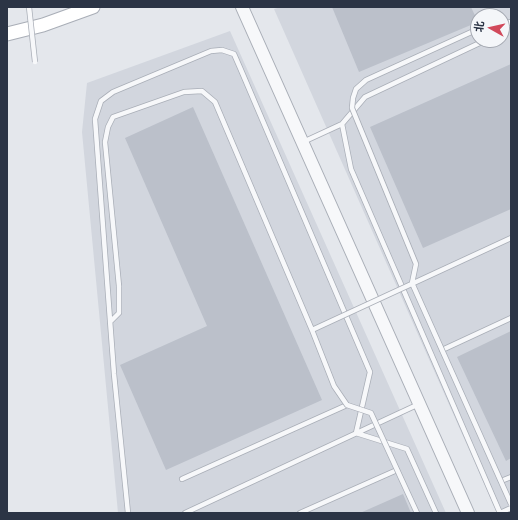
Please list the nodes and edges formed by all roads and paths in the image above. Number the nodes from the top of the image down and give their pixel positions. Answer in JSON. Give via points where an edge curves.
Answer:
{"nodes":[{"id":1,"x":29,"y":7,"type":"edge"},
{"id":2,"x":93,"y":7,"type":"edge"},
{"id":3,"x":242,"y":7,"type":"edge"},
{"id":4,"x":470,"y":33,"type":"edge"},
{"id":5,"x":7,"y":34,"type":"edge"},
{"id":6,"x":470,"y":48,"type":"edge"},
{"id":7,"x":35,"y":62,"type":"dead end"},
{"id":8,"x":342,"y":124,"type":"junction"},
{"id":9,"x":302,"y":143,"type":"junction"},
{"id":10,"x":511,"y":238,"type":"edge"},
{"id":11,"x":412,"y":284,"type":"junction"},
{"id":12,"x":511,"y":318,"type":"edge"},
{"id":13,"x":111,"y":321,"type":"junction"},
{"id":14,"x":312,"y":330,"type":"junction"},
{"id":15,"x":442,"y":350,"type":"junction"},
{"id":16,"x":419,"y":404,"type":"junction"},
{"id":17,"x":347,"y":405,"type":"junction"},
{"id":18,"x":356,"y":433,"type":"junction"},
{"id":19,"x":397,"y":470,"type":"junction"},
{"id":20,"x":511,"y":477,"type":"edge"},
{"id":21,"x":182,"y":479,"type":"dead end"},
{"id":22,"x":501,"y":481,"type":"junction"},
{"id":23,"x":511,"y":504,"type":"edge"},
{"id":24,"x":511,"y":508,"type":"edge"},
{"id":25,"x":128,"y":513,"type":"edge"},
{"id":26,"x":185,"y":513,"type":"edge"},
{"id":27,"x":300,"y":513,"type":"edge"},
{"id":28,"x":417,"y":513,"type":"edge"},
{"id":29,"x":436,"y":513,"type":"edge"},
{"id":30,"x":468,"y":513,"type":"edge"},
{"id":31,"x":500,"y":513,"type":"edge"}],
"edges":[{"from":1,"to":7,"type":"lane","bridge":true},
{"from":2,"to":5,"type":"main road"},
{"from":3,"to":9,"type":"street"},
{"from":4,"to":11,"type":"lane","bridge":true,"via":[[366,80],[356,89],[353,98],[352,108],[416,264]]},
{"from":6,"to":8,"type":"lane","via":[[365,98]]},
{"from":8,"to":9,"type":"lane"},
{"from":8,"to":31,"type":"lane","via":[[351,169]]},
{"from":9,"to":16,"type":"street"},
{"from":10,"to":11,"type":"lane","bridge":true},
{"from":11,"to":14,"type":"lane","bridge":true},
{"from":11,"to":15,"type":"lane","bridge":true},
{"from":12,"to":15,"type":"lane"},
{"from":13,"to":14,"type":"lane","bridge":true,"via":[[119,313],[119,286],[105,142],[108,127],[113,117],[184,92],[202,91],[215,102]]},
{"from":13,"to":18,"type":"lane","via":[[95,119],[101,100],[113,92],[211,51],[222,50],[234,54],[370,372]]},
{"from":13,"to":25,"type":"lane"},
{"from":14,"to":17,"type":"lane","bridge":true,"via":[[334,386]]},
{"from":15,"to":22,"type":"lane","bridge":true},
{"from":16,"to":18,"type":"lane"},
{"from":16,"to":30,"type":"street"},
{"from":17,"to":19,"type":"lane","bridge":true,"via":[[371,413]]},
{"from":17,"to":21,"type":"lane"},
{"from":18,"to":26,"type":"lane"},
{"from":18,"to":29,"type":"lane","via":[[407,449]]},
{"from":19,"to":27,"type":"lane"},
{"from":19,"to":28,"type":"lane","bridge":true},
{"from":20,"to":22,"type":"lane"},
{"from":22,"to":23,"type":"lane","bridge":true},
{"from":24,"to":31,"type":"lane"}]}
